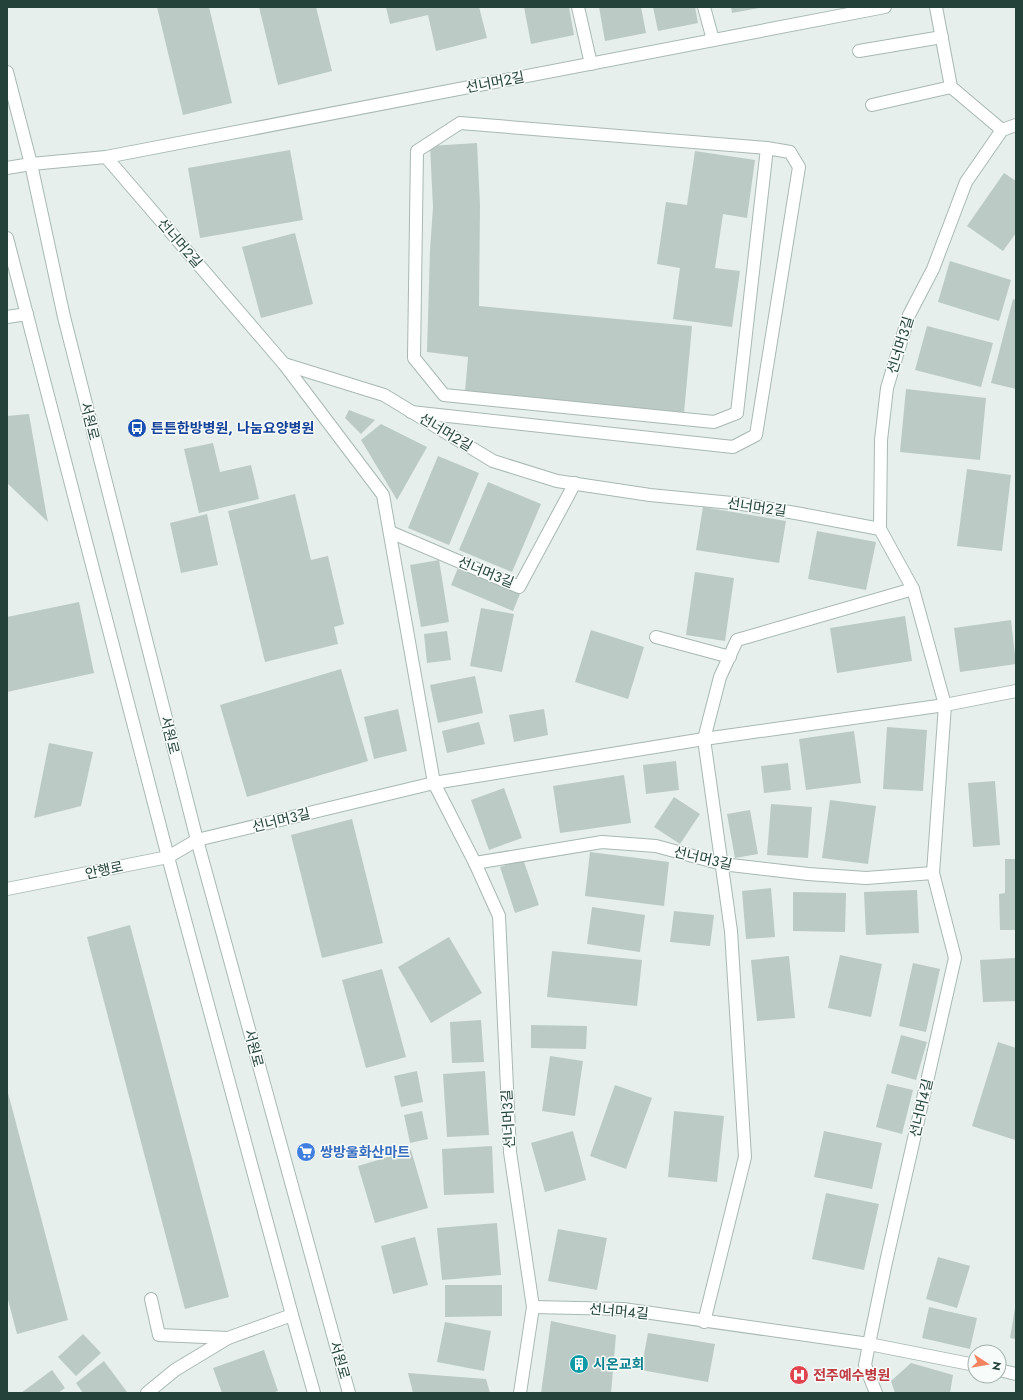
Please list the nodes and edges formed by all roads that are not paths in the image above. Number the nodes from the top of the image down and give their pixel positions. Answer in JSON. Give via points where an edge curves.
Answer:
{"nodes":[{"id":1,"x":578,"y":7,"type":"edge"},
{"id":2,"x":704,"y":7,"type":"edge"},
{"id":3,"x":885,"y":7,"type":"edge"},
{"id":4,"x":936,"y":7,"type":"edge"},
{"id":5,"x":942,"y":37,"type":"junction"},
{"id":6,"x":713,"y":40,"type":"junction"},
{"id":7,"x":859,"y":52,"type":"dead end"},
{"id":8,"x":591,"y":64,"type":"junction"},
{"id":9,"x":7,"y":72,"type":"edge"},
{"id":10,"x":951,"y":87,"type":"junction"},
{"id":11,"x":872,"y":105,"type":"dead end"},
{"id":12,"x":1016,"y":125,"type":"edge"},
{"id":13,"x":1002,"y":130,"type":"junction"},
{"id":14,"x":767,"y":148,"type":"junction"},
{"id":15,"x":106,"y":157,"type":"junction"},
{"id":16,"x":31,"y":164,"type":"junction"},
{"id":17,"x":7,"y":168,"type":"edge"},
{"id":18,"x":7,"y":238,"type":"edge"},
{"id":19,"x":27,"y":314,"type":"junction"},
{"id":20,"x":7,"y":317,"type":"edge"},
{"id":21,"x":284,"y":364,"type":"junction"},
{"id":22,"x":411,"y":412,"type":"junction"},
{"id":23,"x":575,"y":483,"type":"junction"},
{"id":24,"x":880,"y":529,"type":"junction"},
{"id":25,"x":390,"y":532,"type":"junction"},
{"id":26,"x":913,"y":590,"type":"junction"},
{"id":27,"x":656,"y":637,"type":"dead end"},
{"id":28,"x":730,"y":657,"type":"junction"},
{"id":29,"x":1016,"y":691,"type":"edge"},
{"id":30,"x":945,"y":705,"type":"junction"},
{"id":31,"x":704,"y":738,"type":"junction"},
{"id":32,"x":434,"y":783,"type":"junction"},
{"id":33,"x":197,"y":840,"type":"junction"},
{"id":34,"x":168,"y":857,"type":"junction"},
{"id":35,"x":475,"y":863,"type":"junction"},
{"id":36,"x":722,"y":864,"type":"junction"},
{"id":37,"x":933,"y":872,"type":"junction"},
{"id":38,"x":7,"y":889,"type":"edge"},
{"id":39,"x":151,"y":1299,"type":"dead end"},
{"id":40,"x":533,"y":1307,"type":"junction"},
{"id":41,"x":292,"y":1315,"type":"junction"},
{"id":42,"x":704,"y":1322,"type":"junction"},
{"id":43,"x":228,"y":1338,"type":"junction"},
{"id":44,"x":869,"y":1344,"type":"junction"},
{"id":45,"x":967,"y":1363,"type":"edge"},
{"id":46,"x":147,"y":1393,"type":"edge"},
{"id":47,"x":314,"y":1393,"type":"edge"},
{"id":48,"x":349,"y":1393,"type":"edge"},
{"id":49,"x":520,"y":1393,"type":"edge"},
{"id":50,"x":876,"y":1393,"type":"edge"}],
"edges":[{"from":1,"to":8,"type":"street"},
{"from":2,"to":6,"type":"street"},
{"from":3,"to":6,"type":"street","name":"선너머2길"},
{"from":4,"to":5,"type":"street"},
{"from":5,"to":7,"type":"street"},
{"from":5,"to":10,"type":"street"},
{"from":6,"to":8,"type":"street","name":"선너머2길"},
{"from":8,"to":15,"type":"street","name":"선너머2길"},
{"from":9,"to":16,"type":"street","name":"서원로"},
{"from":10,"to":11,"type":"street"},
{"from":10,"to":13,"type":"street"},
{"from":12,"to":13,"type":"street"},
{"from":13,"to":24,"type":"street","name":"선너머3길","via":[[966,182],[933,269],[909,315],[902,337],[887,388],[881,440]]},
{"from":14,"to":14,"type":"street","via":[[460,123],[417,151],[414,358],[444,395],[714,422],[737,413]]},
{"from":14,"to":22,"type":"street","via":[[790,152],[799,167],[756,435],[734,446]]},
{"from":15,"to":16,"type":"street","name":"선너머2길"},
{"from":15,"to":21,"type":"street","name":"선너머2길"},
{"from":16,"to":17,"type":"street","name":"선너머2길"},
{"from":16,"to":33,"type":"street","name":"서원로","via":[[64,317]]},
{"from":18,"to":19,"type":"street"},
{"from":19,"to":20,"type":"street"},
{"from":19,"to":34,"type":"street"},
{"from":21,"to":22,"type":"street","name":"선너머2길","via":[[384,395]]},
{"from":21,"to":25,"type":"street","name":"선너머3길","via":[[383,495]]},
{"from":22,"to":23,"type":"street","name":"선너머2길","via":[[493,461],[557,481]]},
{"from":23,"to":24,"type":"street","name":"선너머2길","via":[[650,495],[742,504]]},
{"from":23,"to":25,"type":"street","name":"선너머3길","via":[[519,587]]},
{"from":24,"to":26,"type":"street","name":"선너머3길"},
{"from":25,"to":32,"type":"street","name":"선너머3길"},
{"from":26,"to":28,"type":"street","via":[[737,640]]},
{"from":26,"to":30,"type":"street","name":"선너머3길"},
{"from":27,"to":28,"type":"street"},
{"from":28,"to":31,"type":"street","via":[[720,677]]},
{"from":29,"to":30,"type":"street","name":"선너머3길"},
{"from":30,"to":31,"type":"street","name":"선너머3길"},
{"from":30,"to":37,"type":"street","name":"선너머4길"},
{"from":31,"to":32,"type":"street","name":"선너머3길"},
{"from":31,"to":36,"type":"street"},
{"from":32,"to":33,"type":"street","name":"선너머3길"},
{"from":32,"to":35,"type":"street","name":"선너머3길"},
{"from":33,"to":34,"type":"street","name":"안행로"},
{"from":33,"to":48,"type":"street","name":"서원로"},
{"from":34,"to":38,"type":"street","name":"안행로"},
{"from":34,"to":41,"type":"street"},
{"from":35,"to":36,"type":"street","name":"선너머3길","via":[[602,842],[656,846]]},
{"from":35,"to":40,"type":"street","name":"선너머3길","via":[[499,916],[510,1152]]},
{"from":36,"to":37,"type":"street","name":"선너머3길","via":[[866,878]]},
{"from":36,"to":42,"type":"street","via":[[731,931],[745,1157]]},
{"from":37,"to":44,"type":"street","name":"선너머4길","via":[[955,958]]},
{"from":39,"to":43,"type":"street","via":[[159,1335]]},
{"from":40,"to":42,"type":"street","name":"선너머4길","via":[[623,1309]]},
{"from":40,"to":49,"type":"street"},
{"from":41,"to":43,"type":"street"},
{"from":41,"to":47,"type":"street"},
{"from":42,"to":44,"type":"street","name":"선너머4길"},
{"from":43,"to":46,"type":"street","via":[[175,1370]]},
{"from":44,"to":45,"type":"street","name":"선너머4길"},
{"from":44,"to":50,"type":"street","name":"선너머4길","via":[[865,1365]]}]}
